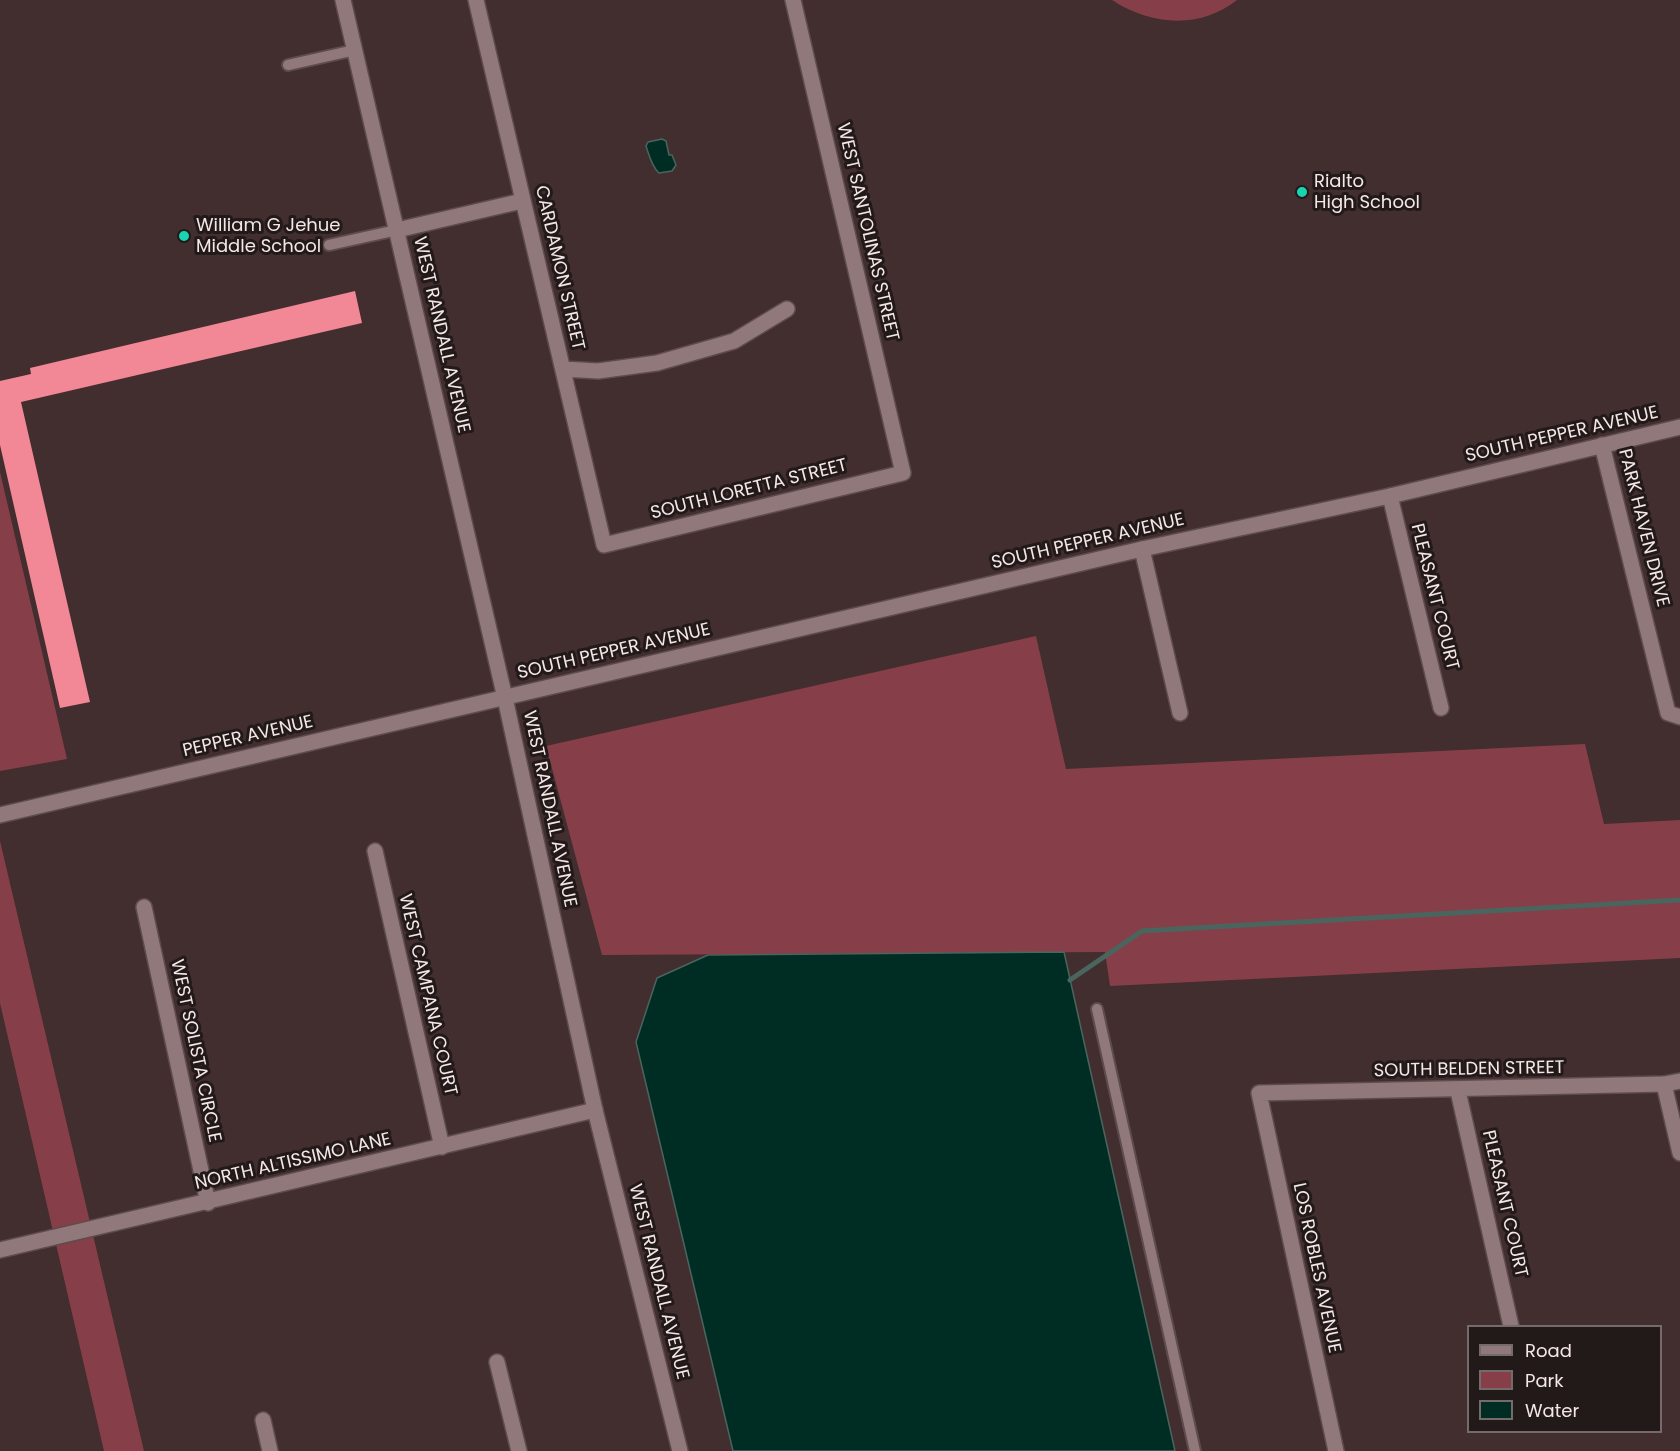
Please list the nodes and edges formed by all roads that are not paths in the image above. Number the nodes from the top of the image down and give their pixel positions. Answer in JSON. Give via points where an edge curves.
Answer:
{"nodes":[{"id":1,"x":343,"y":0,"type":"edge"},
{"id":2,"x":476,"y":0,"type":"edge"},
{"id":3,"x":793,"y":0,"type":"edge"},
{"id":4,"x":355,"y":50,"type":"junction"},
{"id":5,"x":288,"y":65,"type":"dead end"},
{"id":6,"x":522,"y":201,"type":"junction"},
{"id":7,"x":397,"y":230,"type":"junction"},
{"id":8,"x":329,"y":245,"type":"dead end"},
{"id":9,"x":787,"y":309,"type":"dead end"},
{"id":10,"x":562,"y":369,"type":"junction"},
{"id":11,"x":1680,"y":427,"type":"edge"},
{"id":12,"x":1602,"y":445,"type":"junction"},
{"id":13,"x":903,"y":472,"type":"joint"},
{"id":14,"x":1390,"y":496,"type":"junction"},
{"id":15,"x":604,"y":545,"type":"joint"},
{"id":16,"x":1142,"y":549,"type":"junction"},
{"id":17,"x":505,"y":698,"type":"junction"},
{"id":18,"x":1441,"y":708,"type":"dead end"},
{"id":19,"x":1180,"y":713,"type":"dead end"},
{"id":20,"x":1680,"y":717,"type":"edge"},
{"id":21,"x":0,"y":815,"type":"edge"},
{"id":22,"x":375,"y":851,"type":"dead end"},
{"id":23,"x":144,"y":907,"type":"dead end"},
{"id":24,"x":1097,"y":1009,"type":"dead end"},
{"id":25,"x":1680,"y":1081,"type":"edge"},
{"id":26,"x":1665,"y":1084,"type":"junction"},
{"id":27,"x":1458,"y":1091,"type":"junction"},
{"id":28,"x":1259,"y":1093,"type":"joint"},
{"id":29,"x":595,"y":1110,"type":"junction"},
{"id":30,"x":442,"y":1147,"type":"junction"},
{"id":31,"x":1680,"y":1153,"type":"edge"},
{"id":32,"x":208,"y":1203,"type":"junction"},
{"id":33,"x":0,"y":1250,"type":"edge"},
{"id":34,"x":1511,"y":1325,"type":"edge"},
{"id":35,"x":497,"y":1362,"type":"dead end"},
{"id":36,"x":263,"y":1420,"type":"dead end"},
{"id":37,"x":270,"y":1451,"type":"edge"},
{"id":38,"x":519,"y":1451,"type":"edge"},
{"id":39,"x":680,"y":1451,"type":"edge"},
{"id":40,"x":1195,"y":1451,"type":"edge"},
{"id":41,"x":1336,"y":1451,"type":"edge"}],
"edges":[{"from":1,"to":4,"type":"street","name":"WEST RANDALL AVENUE"},
{"from":2,"to":6,"type":"street","name":"CARDAMON STREET"},
{"from":3,"to":13,"type":"street","name":"WEST SANTOLINAS STREET"},
{"from":4,"to":5,"type":"lane"},
{"from":4,"to":7,"type":"street","name":"WEST RANDALL AVENUE"},
{"from":6,"to":7,"type":"street"},
{"from":6,"to":10,"type":"street","name":"CARDAMON STREET"},
{"from":7,"to":8,"type":"lane"},
{"from":7,"to":17,"type":"street","name":"WEST RANDALL AVENUE"},
{"from":9,"to":10,"type":"street","via":[[734,341],[657,363],[598,371]]},
{"from":10,"to":15,"type":"street","name":"CARDAMON STREET"},
{"from":11,"to":12,"type":"street","name":"SOUTH PEPPER AVENUE"},
{"from":12,"to":14,"type":"street","name":"SOUTH PEPPER AVENUE"},
{"from":12,"to":20,"type":"street","name":"PARK HAVEN DRIVE","via":[[1668,713]]},
{"from":13,"to":15,"type":"street","name":"SOUTH LORETTA STREET"},
{"from":14,"to":16,"type":"street","name":"SOUTH PEPPER AVENUE"},
{"from":14,"to":18,"type":"street","name":"PLEASANT COURT"},
{"from":16,"to":17,"type":"street","name":"SOUTH PEPPER AVENUE"},
{"from":16,"to":19,"type":"street"},
{"from":17,"to":21,"type":"street","name":"PEPPER AVENUE"},
{"from":17,"to":29,"type":"street","name":"WEST RANDALL AVENUE"},
{"from":22,"to":30,"type":"street","name":"WEST CAMPANA COURT"},
{"from":23,"to":32,"type":"street","name":"WEST SOLISTA CIRCLE"},
{"from":24,"to":40,"type":"lane"},
{"from":25,"to":26,"type":"street","name":"SOUTH BELDEN STREET"},
{"from":26,"to":27,"type":"street","name":"SOUTH BELDEN STREET"},
{"from":26,"to":31,"type":"street"},
{"from":27,"to":28,"type":"street","name":"SOUTH BELDEN STREET"},
{"from":27,"to":34,"type":"street","name":"PLEASANT COURT"},
{"from":28,"to":41,"type":"street","name":"LOS ROBLES AVENUE"},
{"from":29,"to":30,"type":"street","name":"NORTH ALTISSIMO LANE"},
{"from":29,"to":39,"type":"street","name":"WEST RANDALL AVENUE"},
{"from":30,"to":32,"type":"street","name":"NORTH ALTISSIMO LANE"},
{"from":32,"to":33,"type":"street","name":"NORTH ALTISSIMO LANE"},
{"from":35,"to":38,"type":"street"},
{"from":36,"to":37,"type":"street"}]}
